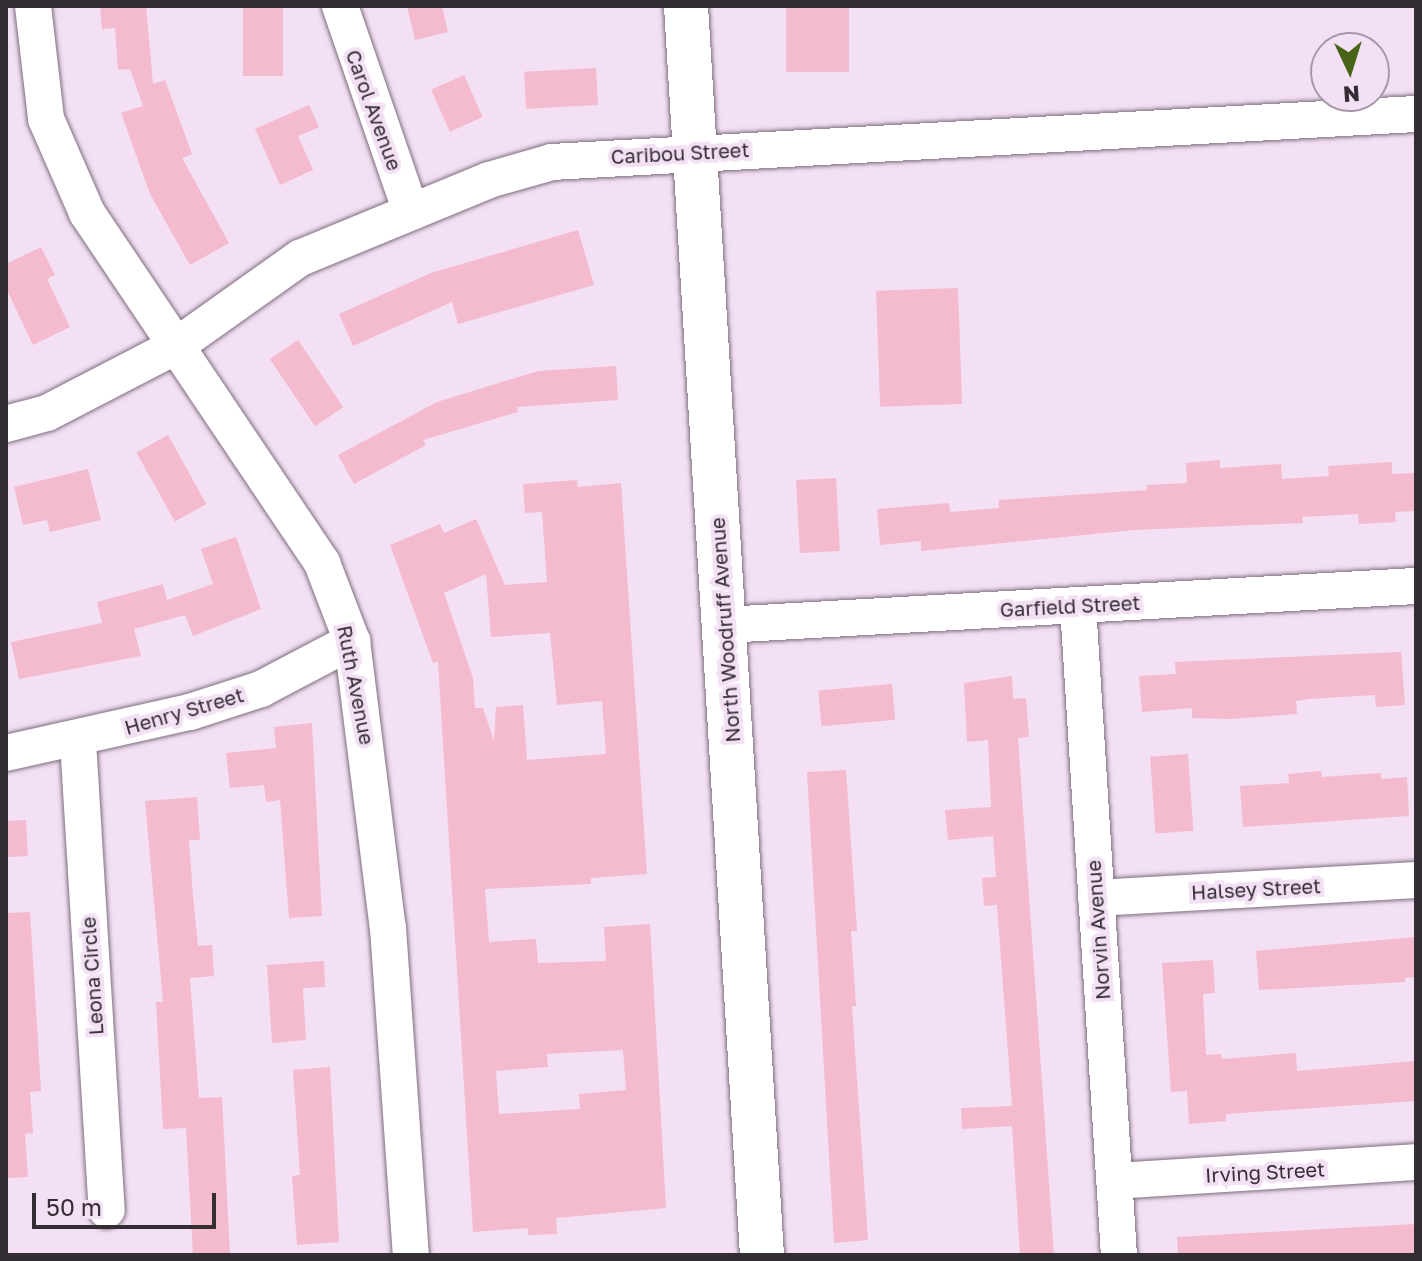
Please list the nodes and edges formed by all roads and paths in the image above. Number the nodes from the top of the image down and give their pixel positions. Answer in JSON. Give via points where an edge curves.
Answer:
{"nodes":[{"id":1,"x":33,"y":6,"type":"edge"},
{"id":2,"x":340,"y":6,"type":"edge"},
{"id":3,"x":686,"y":6,"type":"edge"},
{"id":4,"x":1416,"y":114,"type":"edge"},
{"id":5,"x":695,"y":152,"type":"junction"},
{"id":6,"x":411,"y":212,"type":"junction"},
{"id":7,"x":176,"y":346,"type":"junction"},
{"id":8,"x":6,"y":424,"type":"edge"},
{"id":9,"x":1416,"y":586,"type":"edge"},
{"id":10,"x":1078,"y":606,"type":"junction"},
{"id":11,"x":724,"y":625,"type":"junction"},
{"id":12,"x":352,"y":641,"type":"junction"},
{"id":13,"x":78,"y":741,"type":"junction"},
{"id":14,"x":6,"y":753,"type":"edge"},
{"id":15,"x":1416,"y":880,"type":"edge"},
{"id":16,"x":1096,"y":898,"type":"junction"},
{"id":17,"x":1416,"y":1162,"type":"edge"},
{"id":18,"x":1115,"y":1181,"type":"junction"},
{"id":19,"x":107,"y":1210,"type":"dead end"},
{"id":20,"x":411,"y":1255,"type":"edge"},
{"id":21,"x":762,"y":1255,"type":"edge"},
{"id":22,"x":1119,"y":1255,"type":"edge"}],
"edges":[{"from":1,"to":7,"type":"street","name":"Ruth Avenue","via":[[46,119],[64,166],[87,213]]},
{"from":2,"to":6,"type":"street","name":"Carol Avenue"},
{"from":3,"to":5,"type":"main road","name":"North Woodruff Avenue"},
{"from":4,"to":5,"type":"street","name":"Caribou Street"},
{"from":5,"to":6,"type":"street","name":"Caribou Street","via":[[552,162]]},
{"from":5,"to":11,"type":"main road","name":"North Woodruff Avenue"},
{"from":6,"to":7,"type":"street","name":"Caribou Street","via":[[300,258]]},
{"from":7,"to":8,"type":"street","name":"Caribou Street","via":[[47,413]]},
{"from":7,"to":12,"type":"street","name":"Ruth Avenue","via":[[322,563]]},
{"from":9,"to":10,"type":"street","name":"Garfield Street"},
{"from":10,"to":11,"type":"street","name":"Garfield Street"},
{"from":10,"to":16,"type":"street","name":"Norvin Avenue"},
{"from":11,"to":21,"type":"main road","name":"North Woodruff Avenue"},
{"from":12,"to":13,"type":"street","name":"Henry Street","via":[[261,689]]},
{"from":12,"to":20,"type":"street","name":"Ruth Avenue","via":[[388,928]]},
{"from":13,"to":14,"type":"street","name":"Henry Street"},
{"from":13,"to":19,"type":"street","name":"Leona Circle"},
{"from":15,"to":16,"type":"street","name":"Halsey Street"},
{"from":16,"to":18,"type":"street","name":"Norvin Avenue"},
{"from":17,"to":18,"type":"street","name":"Irving Street"},
{"from":18,"to":22,"type":"street","name":"Norvin Avenue"}]}
